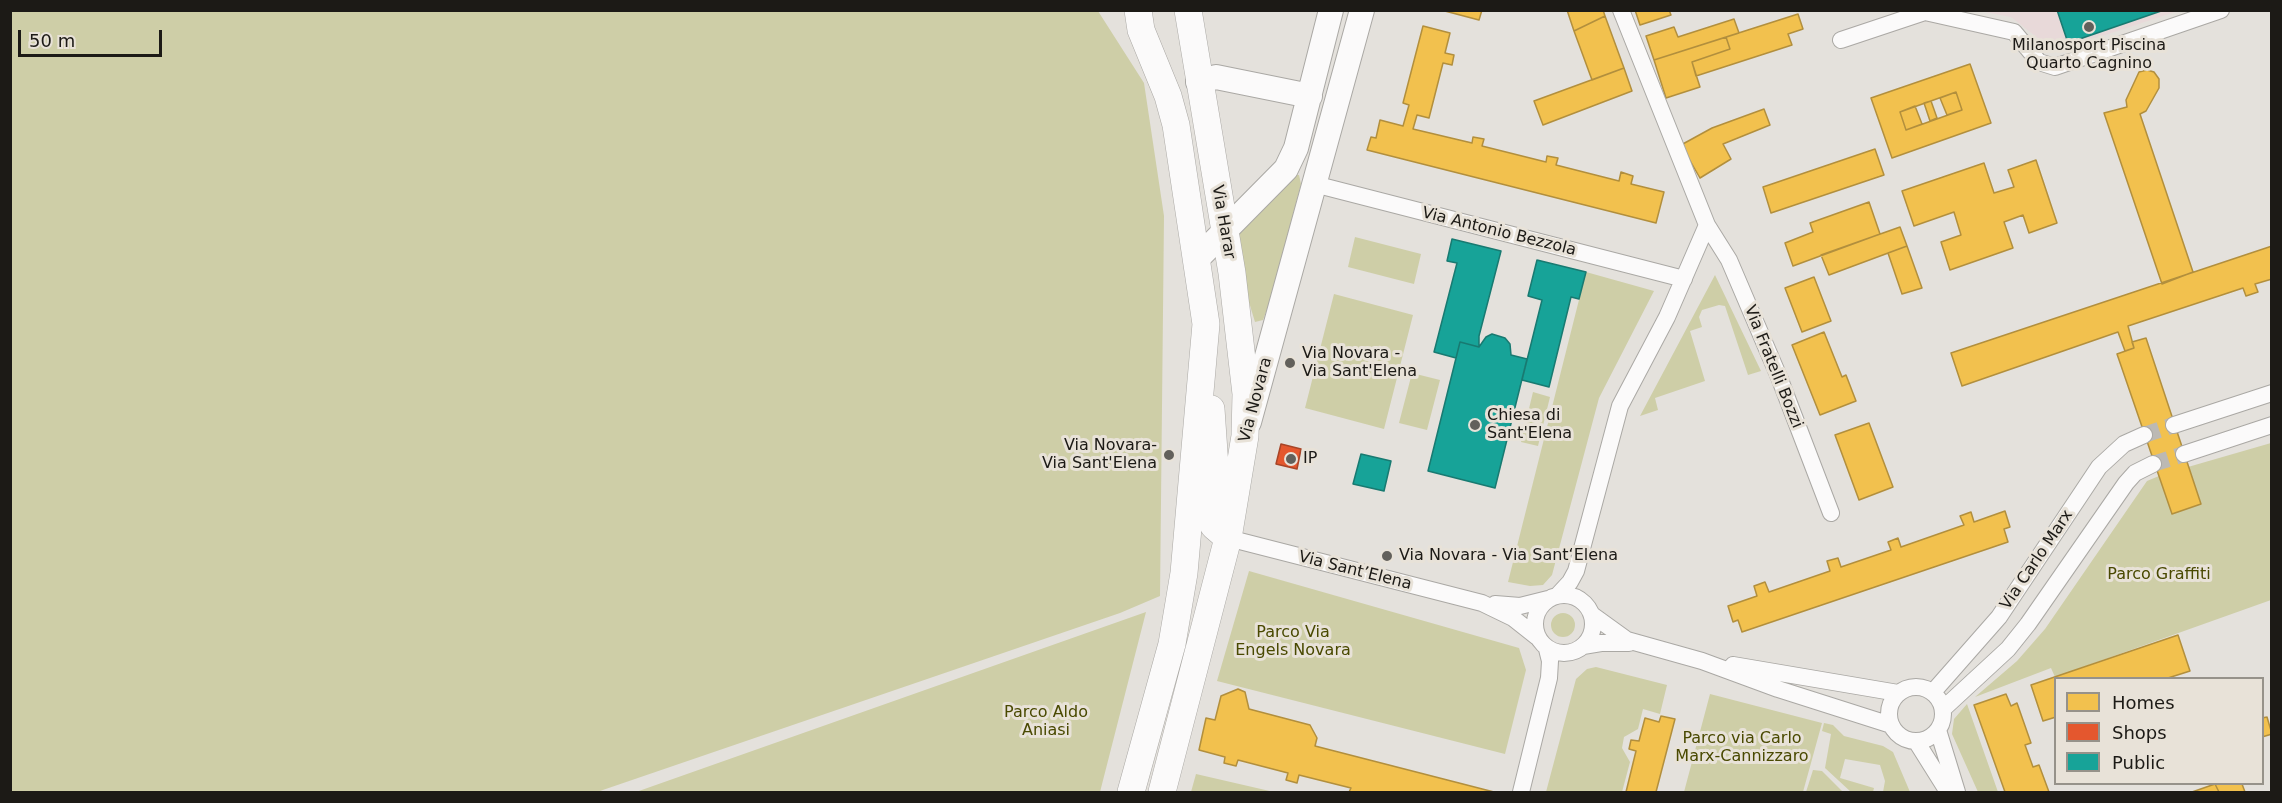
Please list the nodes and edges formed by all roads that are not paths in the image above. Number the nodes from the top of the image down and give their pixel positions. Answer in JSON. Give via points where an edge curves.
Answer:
{"nodes":[{"id":1,"x":1138,"y":10,"type":"edge"},
{"id":2,"x":1188,"y":10,"type":"edge"},
{"id":3,"x":1331,"y":10,"type":"edge"},
{"id":4,"x":1362,"y":10,"type":"edge"},
{"id":5,"x":1621,"y":10,"type":"edge"},
{"id":6,"x":2221,"y":10,"type":"edge"},
{"id":7,"x":1841,"y":40,"type":"dead end"},
{"id":8,"x":1198,"y":82,"type":"junction"},
{"id":9,"x":1310,"y":96,"type":"junction"},
{"id":10,"x":1292,"y":156,"type":"junction"},
{"id":11,"x":1314,"y":183,"type":"junction"},
{"id":12,"x":1707,"y":225,"type":"junction"},
{"id":13,"x":1225,"y":230,"type":"junction"},
{"id":14,"x":1197,"y":259,"type":"junction"},
{"id":15,"x":1684,"y":279,"type":"junction"},
{"id":16,"x":1206,"y":324,"type":"junction"},
{"id":17,"x":2271,"y":393,"type":"edge"},
{"id":18,"x":2271,"y":424,"type":"edge"},
{"id":19,"x":2174,"y":425,"type":"tunnel mouth"},
{"id":20,"x":2144,"y":435,"type":"tunnel mouth"},
{"id":21,"x":1245,"y":436,"type":"junction"},
{"id":22,"x":2184,"y":454,"type":"tunnel mouth"},
{"id":23,"x":2153,"y":464,"type":"tunnel mouth"},
{"id":24,"x":1831,"y":513,"type":"dead end"},
{"id":25,"x":1228,"y":538,"type":"junction"},
{"id":26,"x":1576,"y":571,"type":"junction"},
{"id":27,"x":1184,"y":573,"type":"junction"},
{"id":28,"x":1552,"y":598,"type":"junction"},
{"id":29,"x":1482,"y":603,"type":"junction"},
{"id":30,"x":1587,"y":609,"type":"junction"},
{"id":31,"x":1542,"y":643,"type":"junction"},
{"id":32,"x":1636,"y":644,"type":"junction"},
{"id":33,"x":1583,"y":646,"type":"junction"},
{"id":34,"x":1702,"y":661,"type":"junction"},
{"id":35,"x":1933,"y":692,"type":"junction"},
{"id":36,"x":1898,"y":693,"type":"junction"},
{"id":37,"x":1943,"y":709,"type":"junction"},
{"id":38,"x":1891,"y":725,"type":"junction"},
{"id":39,"x":1938,"y":730,"type":"junction"},
{"id":40,"x":1916,"y":741,"type":"junction"},
{"id":41,"x":1131,"y":792,"type":"edge"},
{"id":42,"x":1162,"y":792,"type":"edge"},
{"id":43,"x":1521,"y":792,"type":"edge"},
{"id":44,"x":1948,"y":792,"type":"edge"},
{"id":45,"x":1957,"y":792,"type":"edge"}],
"edges":[{"from":1,"to":14,"type":"main road","name":"Via Harar","via":[[1141,30],[1176,125]]},
{"from":2,"to":8,"type":"main road","name":"Via Harar"},
{"from":3,"to":9,"type":"street"},
{"from":4,"to":11,"type":"street","name":"Via Novara"},
{"from":5,"to":12,"type":"street","name":"Via Fratelli Bozzi"},
{"from":6,"to":7,"type":"street","via":[[2055,67],[2039,62],[2014,32],[1925,12]]},
{"from":8,"to":9,"type":"street","via":[[1216,77]]},
{"from":8,"to":13,"type":"main road","name":"Via Harar"},
{"from":9,"to":10,"type":"street"},
{"from":10,"to":11,"type":"street"},
{"from":10,"to":13,"type":"street","via":[[1286,169]]},
{"from":11,"to":15,"type":"street","name":"Via Antonio Bezzola"},
{"from":11,"to":21,"type":"street","name":"Via Novara"},
{"from":12,"to":15,"type":"street"},
{"from":12,"to":24,"type":"street","name":"Via Fratelli Bozzi","via":[[1730,260]]},
{"from":13,"to":14,"type":"street"},
{"from":13,"to":21,"type":"main road","name":"Via Harar","via":[[1243,366]]},
{"from":14,"to":16,"type":"main road"},
{"from":15,"to":26,"type":"street","via":[[1620,406]]},
{"from":16,"to":25,"type":"main road","via":[[1215,467],[1214,526]]},
{"from":16,"to":27,"type":"main road"},
{"from":17,"to":19,"type":"street"},
{"from":18,"to":22,"type":"street"},
{"from":20,"to":35,"type":"street","name":"Via Carlo Marx","via":[[2124,444],[2099,467],[1999,617]]},
{"from":21,"to":25,"type":"main road","name":"Via Novara"},
{"from":23,"to":37,"type":"street","name":"Via Carlo Marx","via":[[2126,483],[2008,649]]},
{"from":25,"to":27,"type":"main road"},
{"from":25,"to":29,"type":"street","name":"Via Sant’Elena"},
{"from":25,"to":42,"type":"main road","name":"Via Novara"},
{"from":26,"to":28,"type":"street"},
{"from":26,"to":30,"type":"street","via":[[1578,589]]},
{"from":27,"to":41,"type":"main road","via":[[1172,644]]},
{"from":28,"to":29,"type":"street","name":"Via Sant’Elena","via":[[1520,606]]},
{"from":28,"to":30,"type":"street","via":[[1566,595]]},
{"from":28,"to":31,"type":"street","via":[[1536,614],[1534,624]]},
{"from":29,"to":31,"type":"street","name":"Via Sant’Elena","via":[[1513,618]]},
{"from":30,"to":32,"type":"street","via":[[1609,629]]},
{"from":30,"to":33,"type":"street","via":[[1593,629]]},
{"from":31,"to":33,"type":"street","via":[[1566,654]]},
{"from":31,"to":43,"type":"street","via":[[1550,661],[1550,678]]},
{"from":32,"to":33,"type":"street"},
{"from":32,"to":34,"type":"street"},
{"from":34,"to":36,"type":"street"},
{"from":34,"to":38,"type":"street"},
{"from":35,"to":36,"type":"street","via":[[1916,686]]},
{"from":35,"to":37,"type":"street"},
{"from":36,"to":38,"type":"street","via":[[1889,710]]},
{"from":37,"to":39,"type":"street"},
{"from":38,"to":40,"type":"street","via":[[1901,736]]},
{"from":39,"to":40,"type":"street","via":[[1927,739]]},
{"from":39,"to":45,"type":"street"},
{"from":40,"to":44,"type":"street"}]}
